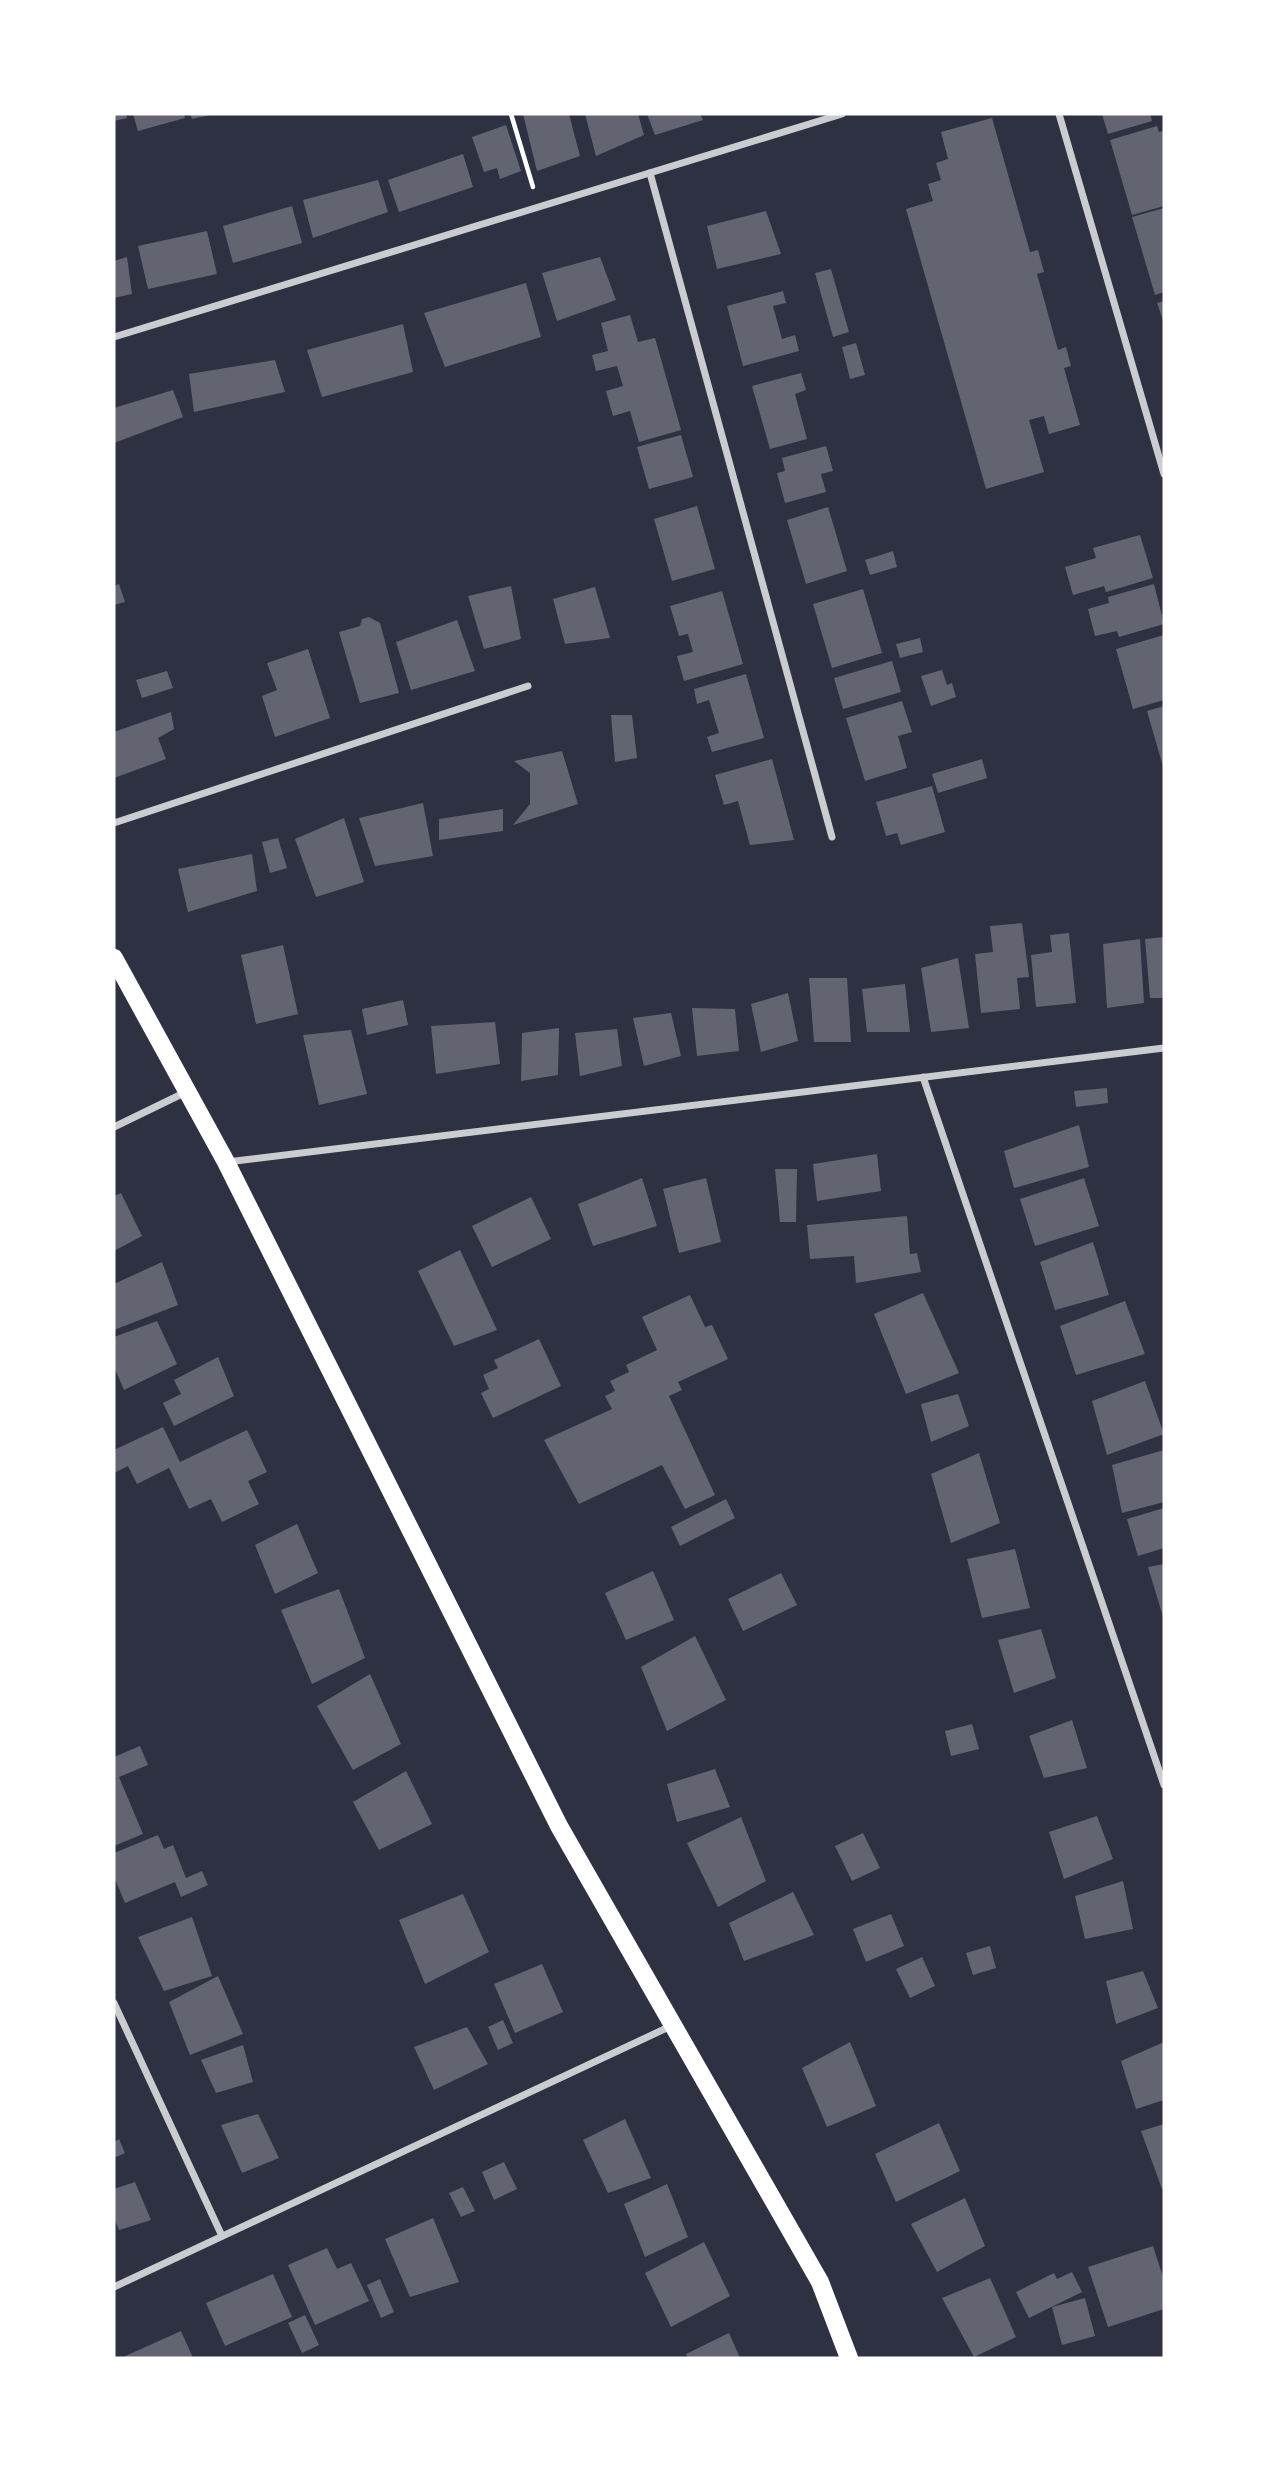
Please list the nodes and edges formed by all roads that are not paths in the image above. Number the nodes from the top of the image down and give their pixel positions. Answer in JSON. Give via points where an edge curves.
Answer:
{"nodes":[{"id":1,"x":842,"y":114,"type":"edge"},
{"id":2,"x":1059,"y":114,"type":"edge"},
{"id":3,"x":650,"y":173,"type":"junction"},
{"id":4,"x":114,"y":337,"type":"edge"},
{"id":5,"x":1164,"y":474,"type":"edge"},
{"id":6,"x":528,"y":686,"type":"dead end"},
{"id":7,"x":114,"y":823,"type":"edge"},
{"id":8,"x":832,"y":837,"type":"dead end"},
{"id":9,"x":114,"y":958,"type":"edge"},
{"id":10,"x":1164,"y":1048,"type":"edge"},
{"id":11,"x":923,"y":1077,"type":"junction"},
{"id":12,"x":188,"y":1091,"type":"junction"},
{"id":13,"x":114,"y":1127,"type":"edge"},
{"id":14,"x":226,"y":1162,"type":"junction"},
{"id":15,"x":1164,"y":1785,"type":"edge"},
{"id":16,"x":114,"y":2003,"type":"edge"},
{"id":17,"x":673,"y":2026,"type":"junction"},
{"id":18,"x":222,"y":2236,"type":"junction"},
{"id":19,"x":114,"y":2287,"type":"edge"},
{"id":20,"x":849,"y":2358,"type":"edge"}],
"edges":[{"from":1,"to":3,"type":"street"},
{"from":2,"to":5,"type":"street"},
{"from":3,"to":4,"type":"street"},
{"from":3,"to":8,"type":"street"},
{"from":6,"to":7,"type":"street"},
{"from":9,"to":12,"type":"main road"},
{"from":10,"to":11,"type":"street"},
{"from":11,"to":14,"type":"street"},
{"from":11,"to":15,"type":"street"},
{"from":12,"to":13,"type":"street"},
{"from":12,"to":14,"type":"main road"},
{"from":14,"to":17,"type":"main road","via":[[527,1766]]},
{"from":16,"to":18,"type":"street"},
{"from":17,"to":18,"type":"street"},
{"from":17,"to":20,"type":"main road","via":[[820,2282]]},
{"from":18,"to":19,"type":"street"}]}
